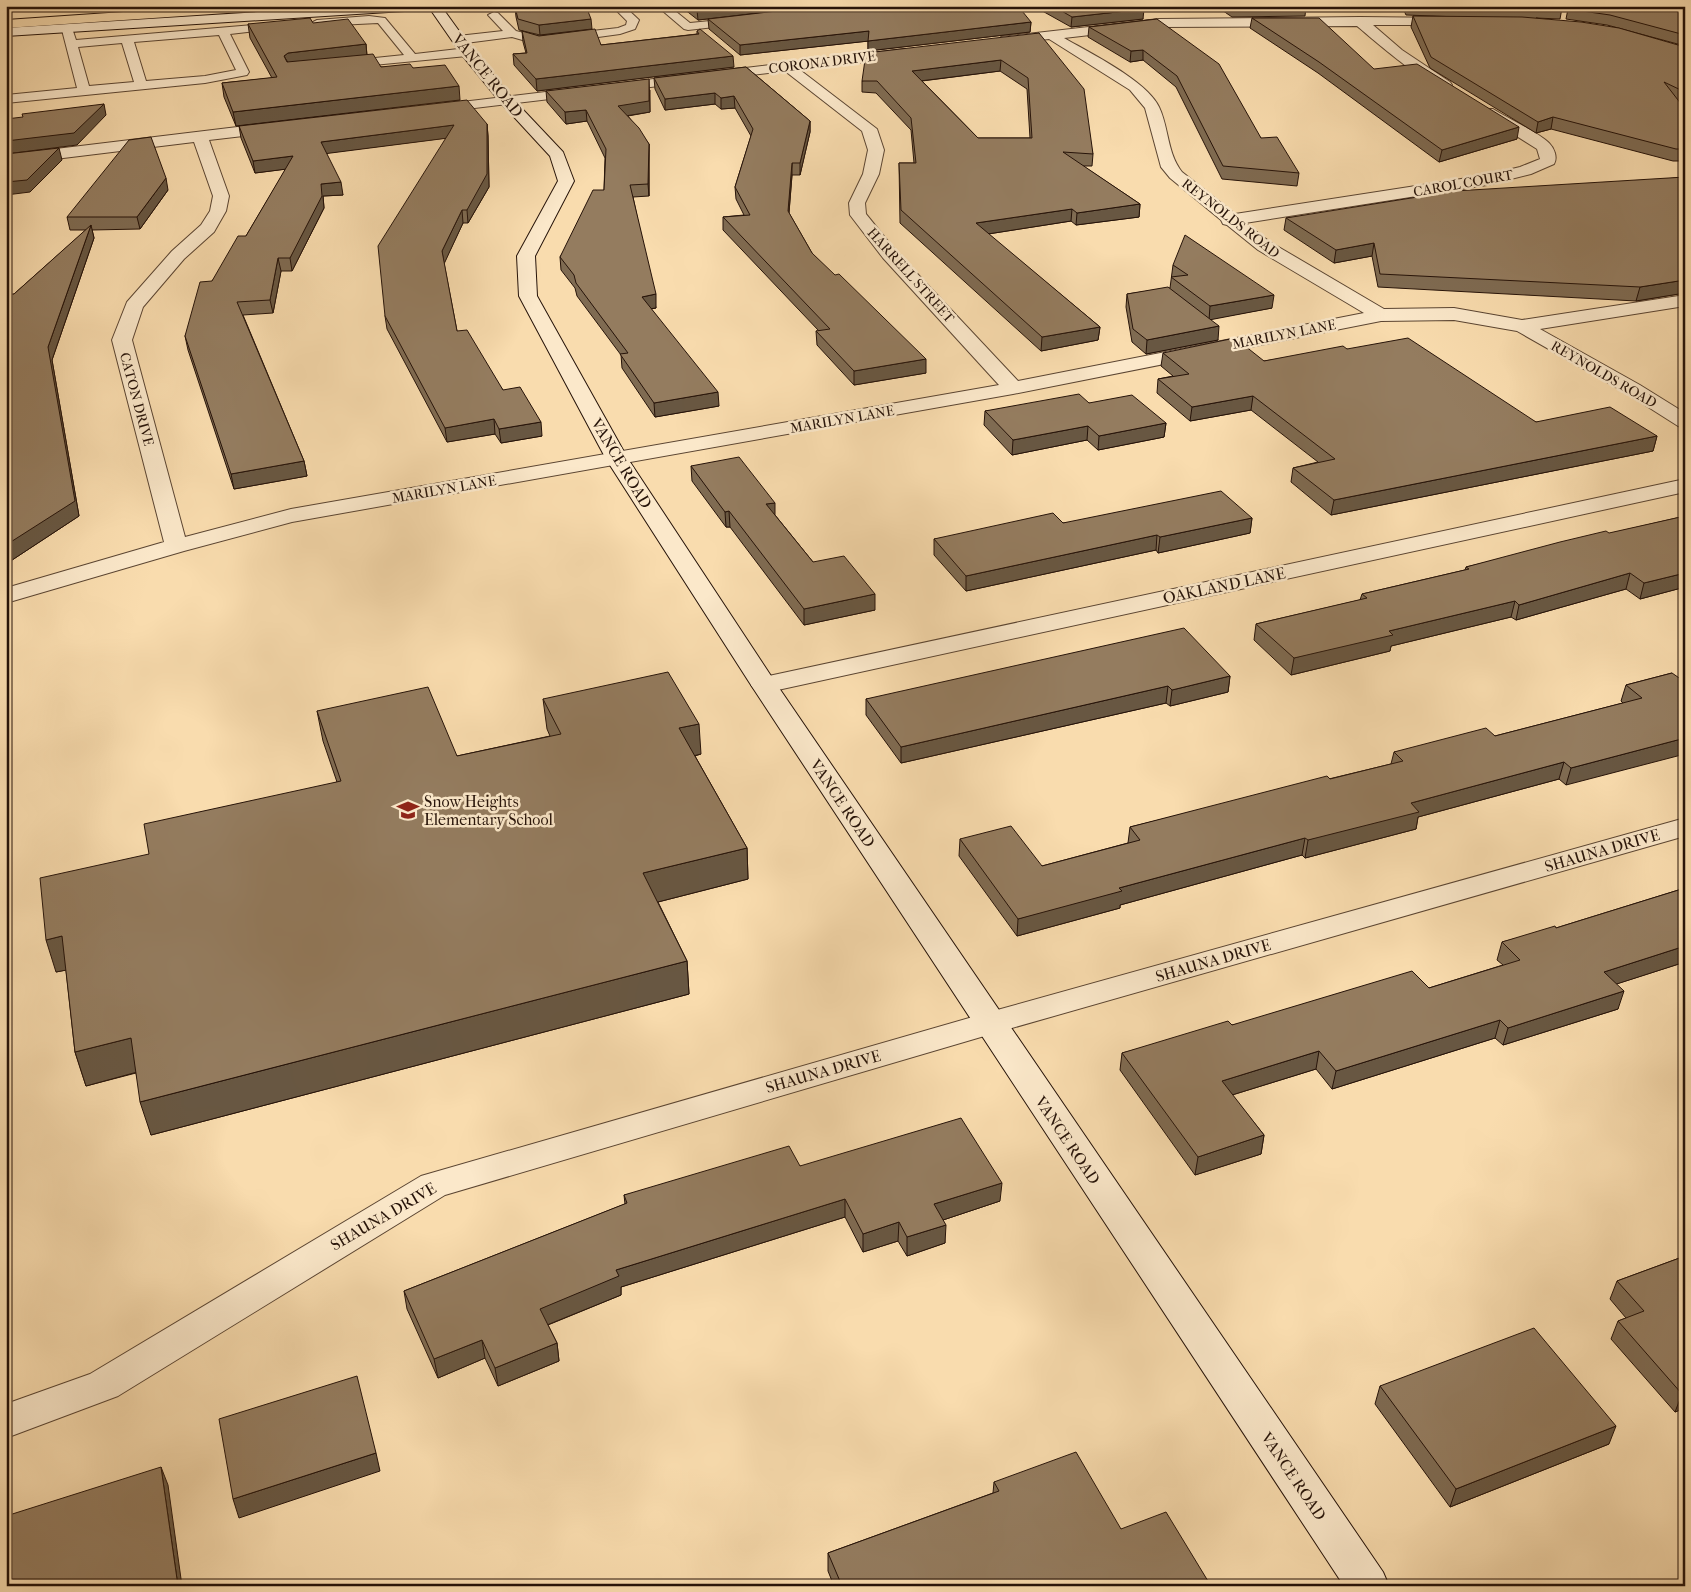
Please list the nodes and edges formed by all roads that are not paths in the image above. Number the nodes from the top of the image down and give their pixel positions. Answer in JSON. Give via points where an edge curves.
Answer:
{"nodes":[{"id":1,"x":85,"y":6,"type":"edge"},
{"id":2,"x":420,"y":6,"type":"edge"},
{"id":3,"x":434,"y":6,"type":"edge"},
{"id":4,"x":617,"y":6,"type":"edge"},
{"id":5,"x":662,"y":6,"type":"edge"},
{"id":6,"x":270,"y":11,"type":"edge"},
{"id":7,"x":6,"y":13,"type":"edge"},
{"id":8,"x":494,"y":15,"type":"dead end"},
{"id":9,"x":755,"y":19,"type":"edge"},
{"id":10,"x":1360,"y":21,"type":"junction"},
{"id":11,"x":1463,"y":21,"type":"edge"},
{"id":12,"x":6,"y":24,"type":"edge"},
{"id":13,"x":277,"y":26,"type":"junction"},
{"id":14,"x":67,"y":28,"type":"junction"},
{"id":15,"x":223,"y":31,"type":"junction"},
{"id":16,"x":6,"y":32,"type":"edge"},
{"id":17,"x":512,"y":33,"type":"junction"},
{"id":18,"x":1051,"y":35,"type":"junction"},
{"id":19,"x":127,"y":40,"type":"junction"},
{"id":20,"x":992,"y":42,"type":"edge"},
{"id":21,"x":72,"y":44,"type":"junction"},
{"id":22,"x":463,"y":46,"type":"junction"},
{"id":23,"x":915,"y":51,"type":"edge"},
{"id":24,"x":412,"y":58,"type":"junction"},
{"id":25,"x":334,"y":66,"type":"edge"},
{"id":26,"x":788,"y":67,"type":"junction"},
{"id":27,"x":141,"y":85,"type":"junction"},
{"id":28,"x":84,"y":91,"type":"junction"},
{"id":29,"x":1455,"y":92,"type":"edge"},
{"id":30,"x":6,"y":99,"type":"edge"},
{"id":31,"x":506,"y":100,"type":"junction"},
{"id":32,"x":1471,"y":102,"type":"edge"},
{"id":33,"x":417,"y":111,"type":"edge"},
{"id":34,"x":289,"y":126,"type":"edge"},
{"id":35,"x":200,"y":137,"type":"junction"},
{"id":36,"x":6,"y":160,"type":"edge"},
{"id":37,"x":1229,"y":220,"type":"junction"},
{"id":38,"x":1685,"y":300,"type":"edge"},
{"id":39,"x":1380,"y":315,"type":"junction"},
{"id":40,"x":1522,"y":326,"type":"junction"},
{"id":41,"x":1013,"y":388,"type":"junction"},
{"id":42,"x":1685,"y":422,"type":"edge"},
{"id":43,"x":617,"y":459,"type":"junction"},
{"id":44,"x":1685,"y":485,"type":"edge"},
{"id":45,"x":176,"y":546,"type":"junction"},
{"id":46,"x":6,"y":596,"type":"edge"},
{"id":47,"x":764,"y":685,"type":"junction"},
{"id":48,"x":1685,"y":827,"type":"edge"},
{"id":49,"x":990,"y":1023,"type":"junction"},
{"id":50,"x":6,"y":1421,"type":"edge"},
{"id":51,"x":1368,"y":1586,"type":"edge"}],
"edges":[{"from":1,"to":7,"type":"highway"},
{"from":2,"to":6,"type":"street"},
{"from":3,"to":22,"type":"street","name":"VANCE ROAD"},
{"from":4,"to":17,"type":"lane","via":[[633,20],[631,27],[540,41]]},
{"from":5,"to":9,"type":"lane","via":[[688,27]]},
{"from":6,"to":12,"type":"highway"},
{"from":6,"to":13,"type":"lane"},
{"from":6,"to":14,"type":"street"},
{"from":8,"to":17,"type":"lane"},
{"from":10,"to":11,"type":"street"},
{"from":10,"to":18,"type":"street","via":[[1159,23]]},
{"from":10,"to":29,"type":"street","via":[[1397,53]]},
{"from":13,"to":15,"type":"lane"},
{"from":13,"to":24,"type":"lane","via":[[381,20]]},
{"from":14,"to":16,"type":"street"},
{"from":14,"to":21,"type":"lane"},
{"from":15,"to":19,"type":"lane"},
{"from":15,"to":27,"type":"lane","via":[[243,72],[193,82]]},
{"from":17,"to":22,"type":"lane"},
{"from":18,"to":20,"type":"street"},
{"from":18,"to":37,"type":"street","name":"REYNOLDS ROAD","via":[[1135,87],[1152,107],[1167,164]]},
{"from":19,"to":21,"type":"lane"},
{"from":19,"to":27,"type":"lane"},
{"from":21,"to":28,"type":"lane"},
{"from":22,"to":24,"type":"lane"},
{"from":22,"to":31,"type":"street","name":"VANCE ROAD"},
{"from":23,"to":26,"type":"street","name":"CORONA DRIVE"},
{"from":24,"to":25,"type":"lane"},
{"from":26,"to":31,"type":"street","name":"CORONA DRIVE"},
{"from":26,"to":41,"type":"street","name":"HARRELL STREET","via":[[869,129],[876,150],[872,174],[857,203],[858,215],[889,254]]},
{"from":27,"to":28,"type":"lane"},
{"from":28,"to":30,"type":"lane"},
{"from":31,"to":33,"type":"street","name":"CORONA DRIVE"},
{"from":31,"to":43,"type":"street","name":"VANCE ROAD","via":[[557,156],[566,181],[526,256],[528,296]]},
{"from":32,"to":37,"type":"street","name":"CAROL COURT","via":[[1544,146],[1548,161],[1525,171],[1487,180]]},
{"from":34,"to":35,"type":"street"},
{"from":35,"to":36,"type":"street"},
{"from":35,"to":45,"type":"street","name":"CATON DRIVE","via":[[221,196],[218,211],[208,228],[178,255],[134,306],[122,340]]},
{"from":37,"to":39,"type":"street","name":"REYNOLDS ROAD","via":[[1300,269]]},
{"from":38,"to":40,"type":"street","name":"MARILYN LANE"},
{"from":39,"to":40,"type":"street","name":"MARILYN LANE","via":[[1454,314]]},
{"from":39,"to":41,"type":"street","name":"MARILYN LANE"},
{"from":40,"to":42,"type":"street","name":"REYNOLDS ROAD"},
{"from":41,"to":43,"type":"street","name":"MARILYN LANE"},
{"from":43,"to":45,"type":"street","name":"MARILYN LANE","via":[[292,516]]},
{"from":43,"to":47,"type":"street","name":"VANCE ROAD"},
{"from":44,"to":47,"type":"street","name":"OAKLAND LANE"},
{"from":45,"to":46,"type":"street","name":"MARILYN LANE"},
{"from":47,"to":49,"type":"street","name":"VANCE ROAD"},
{"from":48,"to":49,"type":"street","name":"SHAUNA DRIVE"},
{"from":49,"to":50,"type":"street","name":"SHAUNA DRIVE","via":[[433,1185],[104,1384]]},
{"from":49,"to":51,"type":"street","name":"VANCE ROAD"}]}
